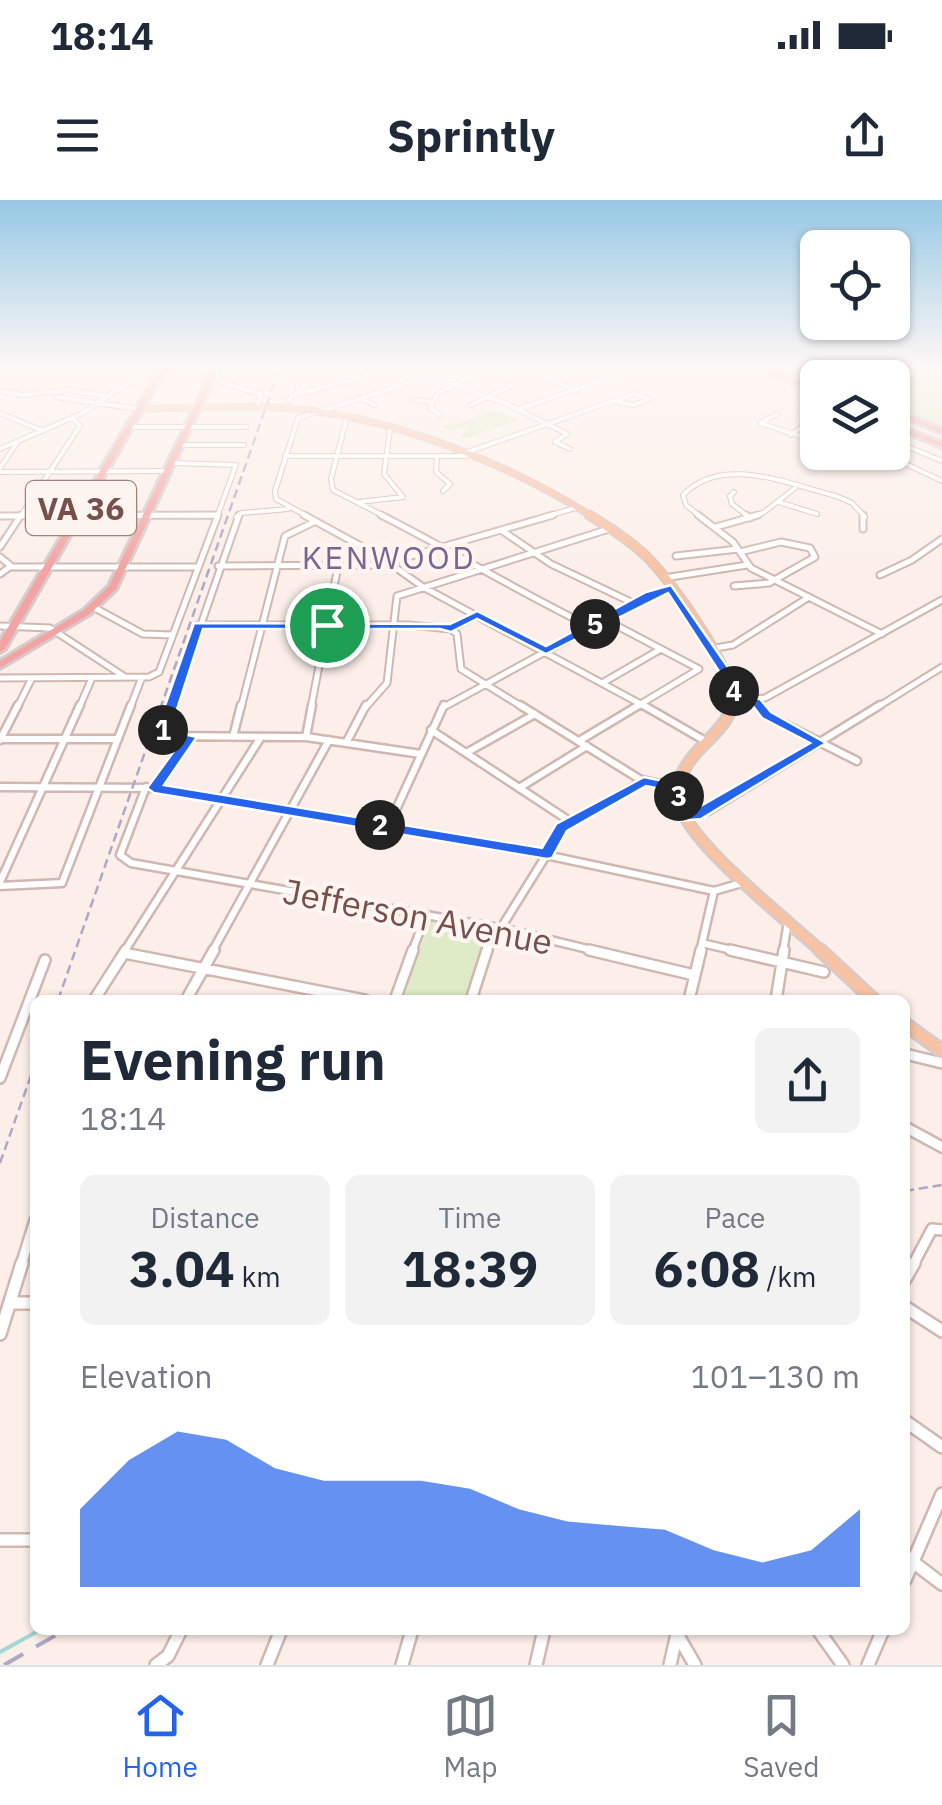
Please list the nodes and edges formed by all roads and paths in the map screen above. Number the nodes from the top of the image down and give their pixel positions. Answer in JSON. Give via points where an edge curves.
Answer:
{"nodes":[{"id":1,"x":32,"y":435,"type":"edge"},
{"id":2,"x":74,"y":435,"type":"edge"},
{"id":3,"x":123,"y":435,"type":"edge"},
{"id":4,"x":185,"y":435,"type":"edge"},
{"id":5,"x":291,"y":435,"type":"edge"},
{"id":6,"x":342,"y":435,"type":"edge"},
{"id":7,"x":389,"y":435,"type":"edge"},
{"id":8,"x":406,"y":435,"type":"edge"},
{"id":9,"x":517,"y":435,"type":"edge"},
{"id":10,"x":567,"y":435,"type":"edge"},
{"id":11,"x":18,"y":442,"type":"junction"},
{"id":12,"x":180,"y":446,"type":"junction"},
{"id":13,"x":244,"y":446,"type":"dead end"},
{"id":14,"x":910,"y":448,"type":"edge"},
{"id":15,"x":570,"y":449,"type":"dead end"},
{"id":16,"x":0,"y":450,"type":"edge"},
{"id":17,"x":464,"y":455,"type":"junction"},
{"id":18,"x":285,"y":456,"type":"junction"},
{"id":19,"x":336,"y":456,"type":"junction"},
{"id":20,"x":386,"y":456,"type":"junction"},
{"id":21,"x":437,"y":456,"type":"junction"},
{"id":22,"x":942,"y":461,"type":"edge"},
{"id":23,"x":910,"y":466,"type":"edge"},
{"id":24,"x":170,"y":467,"type":"junction"},
{"id":25,"x":0,"y":470,"type":"edge"},
{"id":26,"x":50,"y":472,"type":"junction"},
{"id":27,"x":102,"y":472,"type":"junction"},
{"id":28,"x":942,"y":482,"type":"edge"},
{"id":29,"x":795,"y":488,"type":"junction"},
{"id":30,"x":443,"y":491,"type":"dead end"},
{"id":31,"x":734,"y":492,"type":"dead end"},
{"id":32,"x":356,"y":502,"type":"junction"},
{"id":33,"x":779,"y":502,"type":"junction"},
{"id":34,"x":575,"y":508,"type":"junction"},
{"id":35,"x":289,"y":509,"type":"junction"},
{"id":36,"x":817,"y":514,"type":"dead end"},
{"id":37,"x":0,"y":516,"type":"edge"},
{"id":38,"x":20,"y":516,"type":"junction"},
{"id":39,"x":77,"y":516,"type":"junction"},
{"id":40,"x":147,"y":516,"type":"junction"},
{"id":41,"x":217,"y":516,"type":"junction"},
{"id":42,"x":750,"y":518,"type":"junction"},
{"id":43,"x":314,"y":522,"type":"junction"},
{"id":44,"x":716,"y":527,"type":"junction"},
{"id":45,"x":612,"y":528,"type":"junction"},
{"id":46,"x":863,"y":529,"type":"dead end"},
{"id":47,"x":501,"y":530,"type":"junction"},
{"id":48,"x":942,"y":539,"type":"edge"},
{"id":49,"x":444,"y":546,"type":"junction"},
{"id":50,"x":0,"y":547,"type":"edge"},
{"id":51,"x":927,"y":550,"type":"junction"},
{"id":52,"x":739,"y":551,"type":"junction"},
{"id":53,"x":533,"y":553,"type":"junction"},
{"id":54,"x":942,"y":555,"type":"edge"},
{"id":55,"x":0,"y":556,"type":"edge"},
{"id":56,"x":676,"y":556,"type":"dead end"},
{"id":57,"x":389,"y":562,"type":"junction"},
{"id":58,"x":746,"y":564,"type":"junction"},
{"id":59,"x":124,"y":566,"type":"junction"},
{"id":60,"x":218,"y":566,"type":"junction"},
{"id":61,"x":277,"y":566,"type":"junction"},
{"id":62,"x":338,"y":566,"type":"junction"},
{"id":63,"x":11,"y":567,"type":"junction"},
{"id":64,"x":48,"y":567,"type":"junction"},
{"id":65,"x":198,"y":567,"type":"junction"},
{"id":66,"x":481,"y":569,"type":"junction"},
{"id":67,"x":0,"y":574,"type":"edge"},
{"id":68,"x":880,"y":575,"type":"dead end"},
{"id":69,"x":663,"y":577,"type":"junction"},
{"id":70,"x":774,"y":580,"type":"junction"},
{"id":71,"x":423,"y":586,"type":"junction"},
{"id":72,"x":734,"y":586,"type":"dead end"},
{"id":73,"x":671,"y":588,"type":"junction"},
{"id":74,"x":809,"y":597,"type":"junction"},
{"id":75,"x":942,"y":600,"type":"edge"},
{"id":76,"x":634,"y":604,"type":"junction"},
{"id":77,"x":93,"y":607,"type":"junction"},
{"id":78,"x":477,"y":615,"type":"junction"},
{"id":79,"x":604,"y":620,"type":"junction"},
{"id":80,"x":198,"y":625,"type":"junction"},
{"id":81,"x":262,"y":625,"type":"junction"},
{"id":82,"x":327,"y":625,"type":"junction"},
{"id":83,"x":392,"y":625,"type":"junction"},
{"id":84,"x":0,"y":626,"type":"edge"},
{"id":85,"x":14,"y":626,"type":"junction"},
{"id":86,"x":591,"y":626,"type":"junction"},
{"id":87,"x":451,"y":628,"type":"junction"},
{"id":88,"x":56,"y":631,"type":"junction"},
{"id":89,"x":882,"y":634,"type":"junction"},
{"id":90,"x":174,"y":636,"type":"junction"},
{"id":91,"x":710,"y":648,"type":"junction"},
{"id":92,"x":0,"y":649,"type":"edge"},
{"id":93,"x":661,"y":649,"type":"junction"},
{"id":94,"x":546,"y":650,"type":"junction"},
{"id":95,"x":0,"y":665,"type":"edge"},
{"id":96,"x":942,"y":668,"type":"edge"},
{"id":97,"x":142,"y":677,"type":"junction"},
{"id":98,"x":0,"y":678,"type":"edge"},
{"id":99,"x":32,"y":678,"type":"junction"},
{"id":100,"x":92,"y":678,"type":"junction"},
{"id":101,"x":125,"y":678,"type":"junction"},
{"id":102,"x":604,"y":682,"type":"junction"},
{"id":103,"x":484,"y":683,"type":"junction"},
{"id":104,"x":735,"y":701,"type":"junction"},
{"id":105,"x":755,"y":702,"type":"junction"},
{"id":106,"x":641,"y":704,"type":"junction"},
{"id":107,"x":535,"y":714,"type":"junction"},
{"id":108,"x":431,"y":730,"type":"junction"},
{"id":109,"x":191,"y":737,"type":"junction"},
{"id":110,"x":233,"y":737,"type":"junction"},
{"id":111,"x":261,"y":737,"type":"junction"},
{"id":112,"x":64,"y":738,"type":"junction"},
{"id":113,"x":118,"y":738,"type":"junction"},
{"id":114,"x":306,"y":738,"type":"junction"},
{"id":115,"x":0,"y":740,"type":"edge"},
{"id":116,"x":329,"y":740,"type":"junction"},
{"id":117,"x":579,"y":741,"type":"junction"},
{"id":118,"x":346,"y":742,"type":"junction"},
{"id":119,"x":707,"y":742,"type":"junction"},
{"id":120,"x":820,"y":743,"type":"junction"},
{"id":121,"x":587,"y":746,"type":"junction"},
{"id":122,"x":466,"y":753,"type":"junction"},
{"id":123,"x":421,"y":754,"type":"junction"},
{"id":124,"x":857,"y":762,"type":"dead end"},
{"id":125,"x":644,"y":781,"type":"junction"},
{"id":126,"x":0,"y":787,"type":"edge"},
{"id":127,"x":44,"y":787,"type":"junction"},
{"id":128,"x":98,"y":787,"type":"junction"},
{"id":129,"x":150,"y":788,"type":"junction"},
{"id":130,"x":520,"y":788,"type":"junction"},
{"id":131,"x":678,"y":788,"type":"junction"},
{"id":132,"x":222,"y":799,"type":"junction"},
{"id":133,"x":290,"y":810,"type":"junction"},
{"id":134,"x":686,"y":817,"type":"junction"},
{"id":135,"x":571,"y":822,"type":"junction"},
{"id":136,"x":388,"y":827,"type":"junction"},
{"id":137,"x":547,"y":854,"type":"junction"},
{"id":138,"x":176,"y":870,"type":"junction"},
{"id":139,"x":745,"y":882,"type":"junction"},
{"id":140,"x":0,"y":884,"type":"edge"},
{"id":141,"x":249,"y":884,"type":"junction"},
{"id":142,"x":714,"y":891,"type":"junction"},
{"id":143,"x":426,"y":915,"type":"junction"},
{"id":144,"x":788,"y":921,"type":"junction"},
{"id":145,"x":498,"y":928,"type":"junction"},
{"id":146,"x":702,"y":943,"type":"junction"},
{"id":147,"x":124,"y":953,"type":"junction"},
{"id":148,"x":45,"y":960,"type":"dead end"},
{"id":149,"x":782,"y":963,"type":"junction"},
{"id":150,"x":202,"y":968,"type":"junction"},
{"id":151,"x":824,"y":972,"type":"dead end"},
{"id":152,"x":694,"y":976,"type":"junction"},
{"id":153,"x":31,"y":995,"type":"edge"},
{"id":154,"x":97,"y":995,"type":"edge"},
{"id":155,"x":188,"y":995,"type":"edge"},
{"id":156,"x":340,"y":995,"type":"edge"},
{"id":157,"x":398,"y":995,"type":"edge"},
{"id":158,"x":472,"y":995,"type":"edge"},
{"id":159,"x":689,"y":995,"type":"edge"},
{"id":160,"x":777,"y":995,"type":"edge"},
{"id":161,"x":863,"y":995,"type":"edge"},
{"id":162,"x":30,"y":999,"type":"edge"},
{"id":163,"x":910,"y":1028,"type":"edge"},
{"id":164,"x":942,"y":1051,"type":"edge"},
{"id":165,"x":910,"y":1055,"type":"edge"},
{"id":166,"x":942,"y":1063,"type":"edge"},
{"id":167,"x":1,"y":1074,"type":"edge"},
{"id":168,"x":910,"y":1131,"type":"edge"},
{"id":169,"x":942,"y":1147,"type":"edge"},
{"id":170,"x":939,"y":1229,"type":"edge"},
{"id":171,"x":30,"y":1237,"type":"edge"},
{"id":172,"x":910,"y":1271,"type":"edge"},
{"id":173,"x":10,"y":1303,"type":"junction"},
{"id":174,"x":30,"y":1303,"type":"edge"},
{"id":175,"x":910,"y":1310,"type":"edge"},
{"id":176,"x":942,"y":1331,"type":"edge"},
{"id":177,"x":0,"y":1334,"type":"edge"},
{"id":178,"x":910,"y":1425,"type":"edge"},
{"id":179,"x":942,"y":1447,"type":"edge"},
{"id":180,"x":942,"y":1494,"type":"edge"},
{"id":181,"x":0,"y":1540,"type":"edge"},
{"id":182,"x":30,"y":1540,"type":"edge"},
{"id":183,"x":910,"y":1557,"type":"edge"},
{"id":184,"x":910,"y":1560,"type":"edge"},
{"id":185,"x":942,"y":1584,"type":"edge"},
{"id":186,"x":178,"y":1635,"type":"edge"},
{"id":187,"x":279,"y":1635,"type":"edge"},
{"id":188,"x":411,"y":1635,"type":"edge"},
{"id":189,"x":543,"y":1635,"type":"edge"},
{"id":190,"x":676,"y":1635,"type":"edge"},
{"id":191,"x":679,"y":1635,"type":"edge"},
{"id":192,"x":821,"y":1635,"type":"edge"},
{"id":193,"x":881,"y":1635,"type":"edge"},
{"id":194,"x":156,"y":1665,"type":"edge"},
{"id":195,"x":268,"y":1665,"type":"edge"},
{"id":196,"x":402,"y":1665,"type":"edge"},
{"id":197,"x":536,"y":1665,"type":"edge"},
{"id":198,"x":670,"y":1665,"type":"edge"},
{"id":199,"x":695,"y":1665,"type":"edge"},
{"id":200,"x":842,"y":1665,"type":"edge"},
{"id":201,"x":868,"y":1665,"type":"edge"}],
"edges":[{"from":1,"to":11,"type":"street"},
{"from":2,"to":26,"type":"street"},
{"from":3,"to":27,"type":"highway","number":"VA 36"},
{"from":4,"to":12,"type":"highway","number":"VA 36"},
{"from":5,"to":18,"type":"street"},
{"from":6,"to":19,"type":"street"},
{"from":7,"to":20,"type":"street"},
{"from":8,"to":17,"type":"main road"},
{"from":9,"to":17,"type":"street"},
{"from":10,"to":15,"type":"street","via":[[556,442]]},
{"from":11,"to":16,"type":"street"},
{"from":11,"to":25,"type":"street"},
{"from":12,"to":13,"type":"street"},
{"from":12,"to":24,"type":"highway","number":"VA 36"},
{"from":14,"to":22,"type":"street"},
{"from":17,"to":21,"type":"street"},
{"from":17,"to":34,"type":"main road"},
{"from":18,"to":19,"type":"street"},
{"from":18,"to":35,"type":"street","via":[[275,496]]},
{"from":19,"to":20,"type":"street"},
{"from":19,"to":32,"type":"street","via":[[330,486]]},
{"from":20,"to":21,"type":"street"},
{"from":20,"to":32,"type":"street","via":[[385,477],[402,498]]},
{"from":21,"to":30,"type":"street","via":[[435,470],[450,484]]},
{"from":23,"to":28,"type":"street"},
{"from":24,"to":27,"type":"street"},
{"from":24,"to":40,"type":"highway","number":"VA 36"},
{"from":24,"to":41,"type":"street","via":[[235,464]]},
{"from":25,"to":26,"type":"street"},
{"from":26,"to":27,"type":"street"},
{"from":26,"to":38,"type":"street"},
{"from":27,"to":39,"type":"highway","number":"VA 36"},
{"from":29,"to":33,"type":"street"},
{"from":29,"to":44,"type":"street","via":[[743,473],[707,478],[683,498]]},
{"from":29,"to":46,"type":"street","via":[[851,500],[866,518]]},
{"from":31,"to":42,"type":"street","via":[[732,504]]},
{"from":32,"to":49,"type":"street"},
{"from":33,"to":36,"type":"street"},
{"from":33,"to":42,"type":"street"},
{"from":34,"to":45,"type":"main road"},
{"from":34,"to":47,"type":"street"},
{"from":35,"to":43,"type":"street"},
{"from":35,"to":60,"type":"street","via":[[240,513]]},
{"from":37,"to":38,"type":"street"},
{"from":38,"to":39,"type":"street"},
{"from":38,"to":50,"type":"street"},
{"from":39,"to":40,"type":"street"},
{"from":39,"to":64,"type":"highway","number":"VA 36"},
{"from":40,"to":41,"type":"street"},
{"from":40,"to":59,"type":"highway","number":"VA 36"},
{"from":41,"to":65,"type":"street"},
{"from":42,"to":44,"type":"street"},
{"from":43,"to":57,"type":"street"},
{"from":43,"to":61,"type":"street","via":[[286,534]]},
{"from":44,"to":52,"type":"street"},
{"from":45,"to":53,"type":"street"},
{"from":45,"to":69,"type":"main road"},
{"from":47,"to":49,"type":"street"},
{"from":47,"to":53,"type":"street"},
{"from":48,"to":51,"type":"street"},
{"from":49,"to":57,"type":"street"},
{"from":49,"to":66,"type":"street"},
{"from":51,"to":54,"type":"street"},
{"from":51,"to":68,"type":"street"},
{"from":52,"to":56,"type":"street"},
{"from":52,"to":58,"type":"street"},
{"from":52,"to":70,"type":"street","via":[[781,542],[814,552],[812,562]]},
{"from":53,"to":66,"type":"street"},
{"from":53,"to":76,"type":"street"},
{"from":55,"to":63,"type":"street"},
{"from":57,"to":62,"type":"street"},
{"from":57,"to":71,"type":"street"},
{"from":58,"to":69,"type":"street"},
{"from":58,"to":70,"type":"street"},
{"from":59,"to":64,"type":"street"},
{"from":59,"to":65,"type":"street"},
{"from":59,"to":77,"type":"highway","number":"VA 36"},
{"from":60,"to":61,"type":"street"},
{"from":60,"to":80,"type":"street"},
{"from":61,"to":62,"type":"street"},
{"from":61,"to":81,"type":"street"},
{"from":62,"to":82,"type":"street"},
{"from":63,"to":64,"type":"street"},
{"from":63,"to":67,"type":"street"},
{"from":64,"to":85,"type":"highway","number":"VA 36"},
{"from":65,"to":90,"type":"street"},
{"from":66,"to":71,"type":"street"},
{"from":66,"to":86,"type":"street"},
{"from":69,"to":73,"type":"main road"},
{"from":70,"to":72,"type":"street"},
{"from":70,"to":74,"type":"street"},
{"from":71,"to":78,"type":"street"},
{"from":71,"to":83,"type":"street","via":[[396,598]]},
{"from":73,"to":76,"type":"street"},
{"from":73,"to":91,"type":"main road"},
{"from":74,"to":89,"type":"street"},
{"from":74,"to":91,"type":"street","via":[[733,645]]},
{"from":75,"to":89,"type":"street"},
{"from":76,"to":79,"type":"street"},
{"from":77,"to":88,"type":"highway","number":"VA 36"},
{"from":77,"to":90,"type":"street","via":[[143,634]]},
{"from":78,"to":87,"type":"street"},
{"from":78,"to":94,"type":"street"},
{"from":79,"to":86,"type":"street"},
{"from":79,"to":93,"type":"street"},
{"from":80,"to":81,"type":"street"},
{"from":80,"to":109,"type":"street","via":[[162,736]]},
{"from":81,"to":82,"type":"street"},
{"from":81,"to":110,"type":"street"},
{"from":82,"to":83,"type":"street"},
{"from":82,"to":114,"type":"street"},
{"from":83,"to":87,"type":"street"},
{"from":83,"to":118,"type":"street","via":[[387,683]]},
{"from":84,"to":85,"type":"street"},
{"from":85,"to":88,"type":"street"},
{"from":85,"to":92,"type":"highway","number":"VA 36"},
{"from":86,"to":94,"type":"street"},
{"from":87,"to":103,"type":"street","via":[[458,634],[458,664]]},
{"from":88,"to":95,"type":"highway","number":"VA 36"},
{"from":88,"to":101,"type":"street"},
{"from":89,"to":105,"type":"street"},
{"from":90,"to":97,"type":"street","via":[[160,670]]},
{"from":91,"to":104,"type":"main road"},
{"from":93,"to":102,"type":"street"},
{"from":93,"to":106,"type":"street","via":[[698,669]]},
{"from":94,"to":102,"type":"street"},
{"from":94,"to":103,"type":"street"},
{"from":96,"to":120,"type":"street"},
{"from":97,"to":101,"type":"street"},
{"from":97,"to":113,"type":"street"},
{"from":98,"to":99,"type":"street"},
{"from":99,"to":100,"type":"street"},
{"from":99,"to":115,"type":"street"},
{"from":100,"to":101,"type":"street"},
{"from":100,"to":112,"type":"street"},
{"from":102,"to":106,"type":"street"},
{"from":103,"to":107,"type":"street"},
{"from":103,"to":108,"type":"street","via":[[443,706]]},
{"from":104,"to":105,"type":"street"},
{"from":104,"to":119,"type":"main road","via":[[728,724]]},
{"from":105,"to":120,"type":"street","via":[[766,715]]},
{"from":106,"to":117,"type":"street"},
{"from":106,"to":119,"type":"street"},
{"from":107,"to":117,"type":"street"},
{"from":107,"to":122,"type":"street"},
{"from":108,"to":122,"type":"street"},
{"from":108,"to":123,"type":"street"},
{"from":109,"to":110,"type":"street"},
{"from":109,"to":129,"type":"street"},
{"from":110,"to":111,"type":"street"},
{"from":111,"to":114,"type":"street"},
{"from":111,"to":132,"type":"street"},
{"from":112,"to":113,"type":"street"},
{"from":112,"to":115,"type":"street"},
{"from":112,"to":127,"type":"street"},
{"from":113,"to":128,"type":"street"},
{"from":114,"to":116,"type":"street"},
{"from":116,"to":118,"type":"street"},
{"from":116,"to":133,"type":"street"},
{"from":117,"to":121,"type":"street"},
{"from":118,"to":123,"type":"street"},
{"from":119,"to":131,"type":"main road","via":[[685,764]]},
{"from":120,"to":124,"type":"street"},
{"from":120,"to":134,"type":"street","via":[[708,811]]},
{"from":121,"to":125,"type":"street"},
{"from":121,"to":130,"type":"street"},
{"from":122,"to":130,"type":"street"},
{"from":123,"to":136,"type":"street"},
{"from":125,"to":131,"type":"street"},
{"from":125,"to":135,"type":"street"},
{"from":126,"to":127,"type":"street"},
{"from":127,"to":128,"type":"street"},
{"from":127,"to":140,"type":"street"},
{"from":128,"to":129,"type":"street"},
{"from":128,"to":140,"type":"street","via":[[58,885]]},
{"from":129,"to":132,"type":"street"},
{"from":129,"to":138,"type":"street","name":"Jefferson Avenue","via":[[120,855]]},
{"from":130,"to":135,"type":"street"},
{"from":131,"to":134,"type":"main road"},
{"from":132,"to":133,"type":"street"},
{"from":132,"to":138,"type":"street"},
{"from":133,"to":136,"type":"street"},
{"from":133,"to":141,"type":"street"},
{"from":134,"to":139,"type":"main road"},
{"from":135,"to":137,"type":"street","via":[[556,832]]},
{"from":136,"to":137,"type":"street"},
{"from":137,"to":142,"type":"street"},
{"from":137,"to":145,"type":"street"},
{"from":138,"to":141,"type":"street","name":"Jefferson Avenue"},
{"from":138,"to":147,"type":"street"},
{"from":139,"to":142,"type":"street"},
{"from":139,"to":144,"type":"main road"},
{"from":141,"to":143,"type":"street","name":"Jefferson Avenue"},
{"from":141,"to":150,"type":"street"},
{"from":142,"to":146,"type":"street"},
{"from":143,"to":145,"type":"street","name":"Jefferson Avenue"},
{"from":143,"to":157,"type":"street"},
{"from":144,"to":149,"type":"street"},
{"from":144,"to":161,"type":"main road"},
{"from":145,"to":152,"type":"street","name":"Jefferson Avenue"},
{"from":145,"to":158,"type":"street"},
{"from":146,"to":149,"type":"street"},
{"from":146,"to":152,"type":"street"},
{"from":147,"to":150,"type":"street"},
{"from":147,"to":154,"type":"street"},
{"from":148,"to":153,"type":"street"},
{"from":149,"to":151,"type":"street"},
{"from":149,"to":160,"type":"street"},
{"from":150,"to":155,"type":"street"},
{"from":150,"to":156,"type":"street"},
{"from":152,"to":159,"type":"street"},
{"from":162,"to":167,"type":"street"},
{"from":163,"to":164,"type":"main road"},
{"from":165,"to":166,"type":"street"},
{"from":168,"to":169,"type":"street"},
{"from":170,"to":172,"type":"street"},
{"from":171,"to":173,"type":"street"},
{"from":173,"to":174,"type":"street"},
{"from":173,"to":177,"type":"street"},
{"from":175,"to":176,"type":"street"},
{"from":178,"to":179,"type":"street"},
{"from":180,"to":183,"type":"street"},
{"from":181,"to":182,"type":"street"},
{"from":184,"to":185,"type":"street"},
{"from":186,"to":194,"type":"street"},
{"from":187,"to":195,"type":"street"},
{"from":188,"to":196,"type":"street"},
{"from":189,"to":197,"type":"street"},
{"from":190,"to":198,"type":"street"},
{"from":191,"to":199,"type":"street"},
{"from":192,"to":200,"type":"street"},
{"from":193,"to":201,"type":"street"}]}
